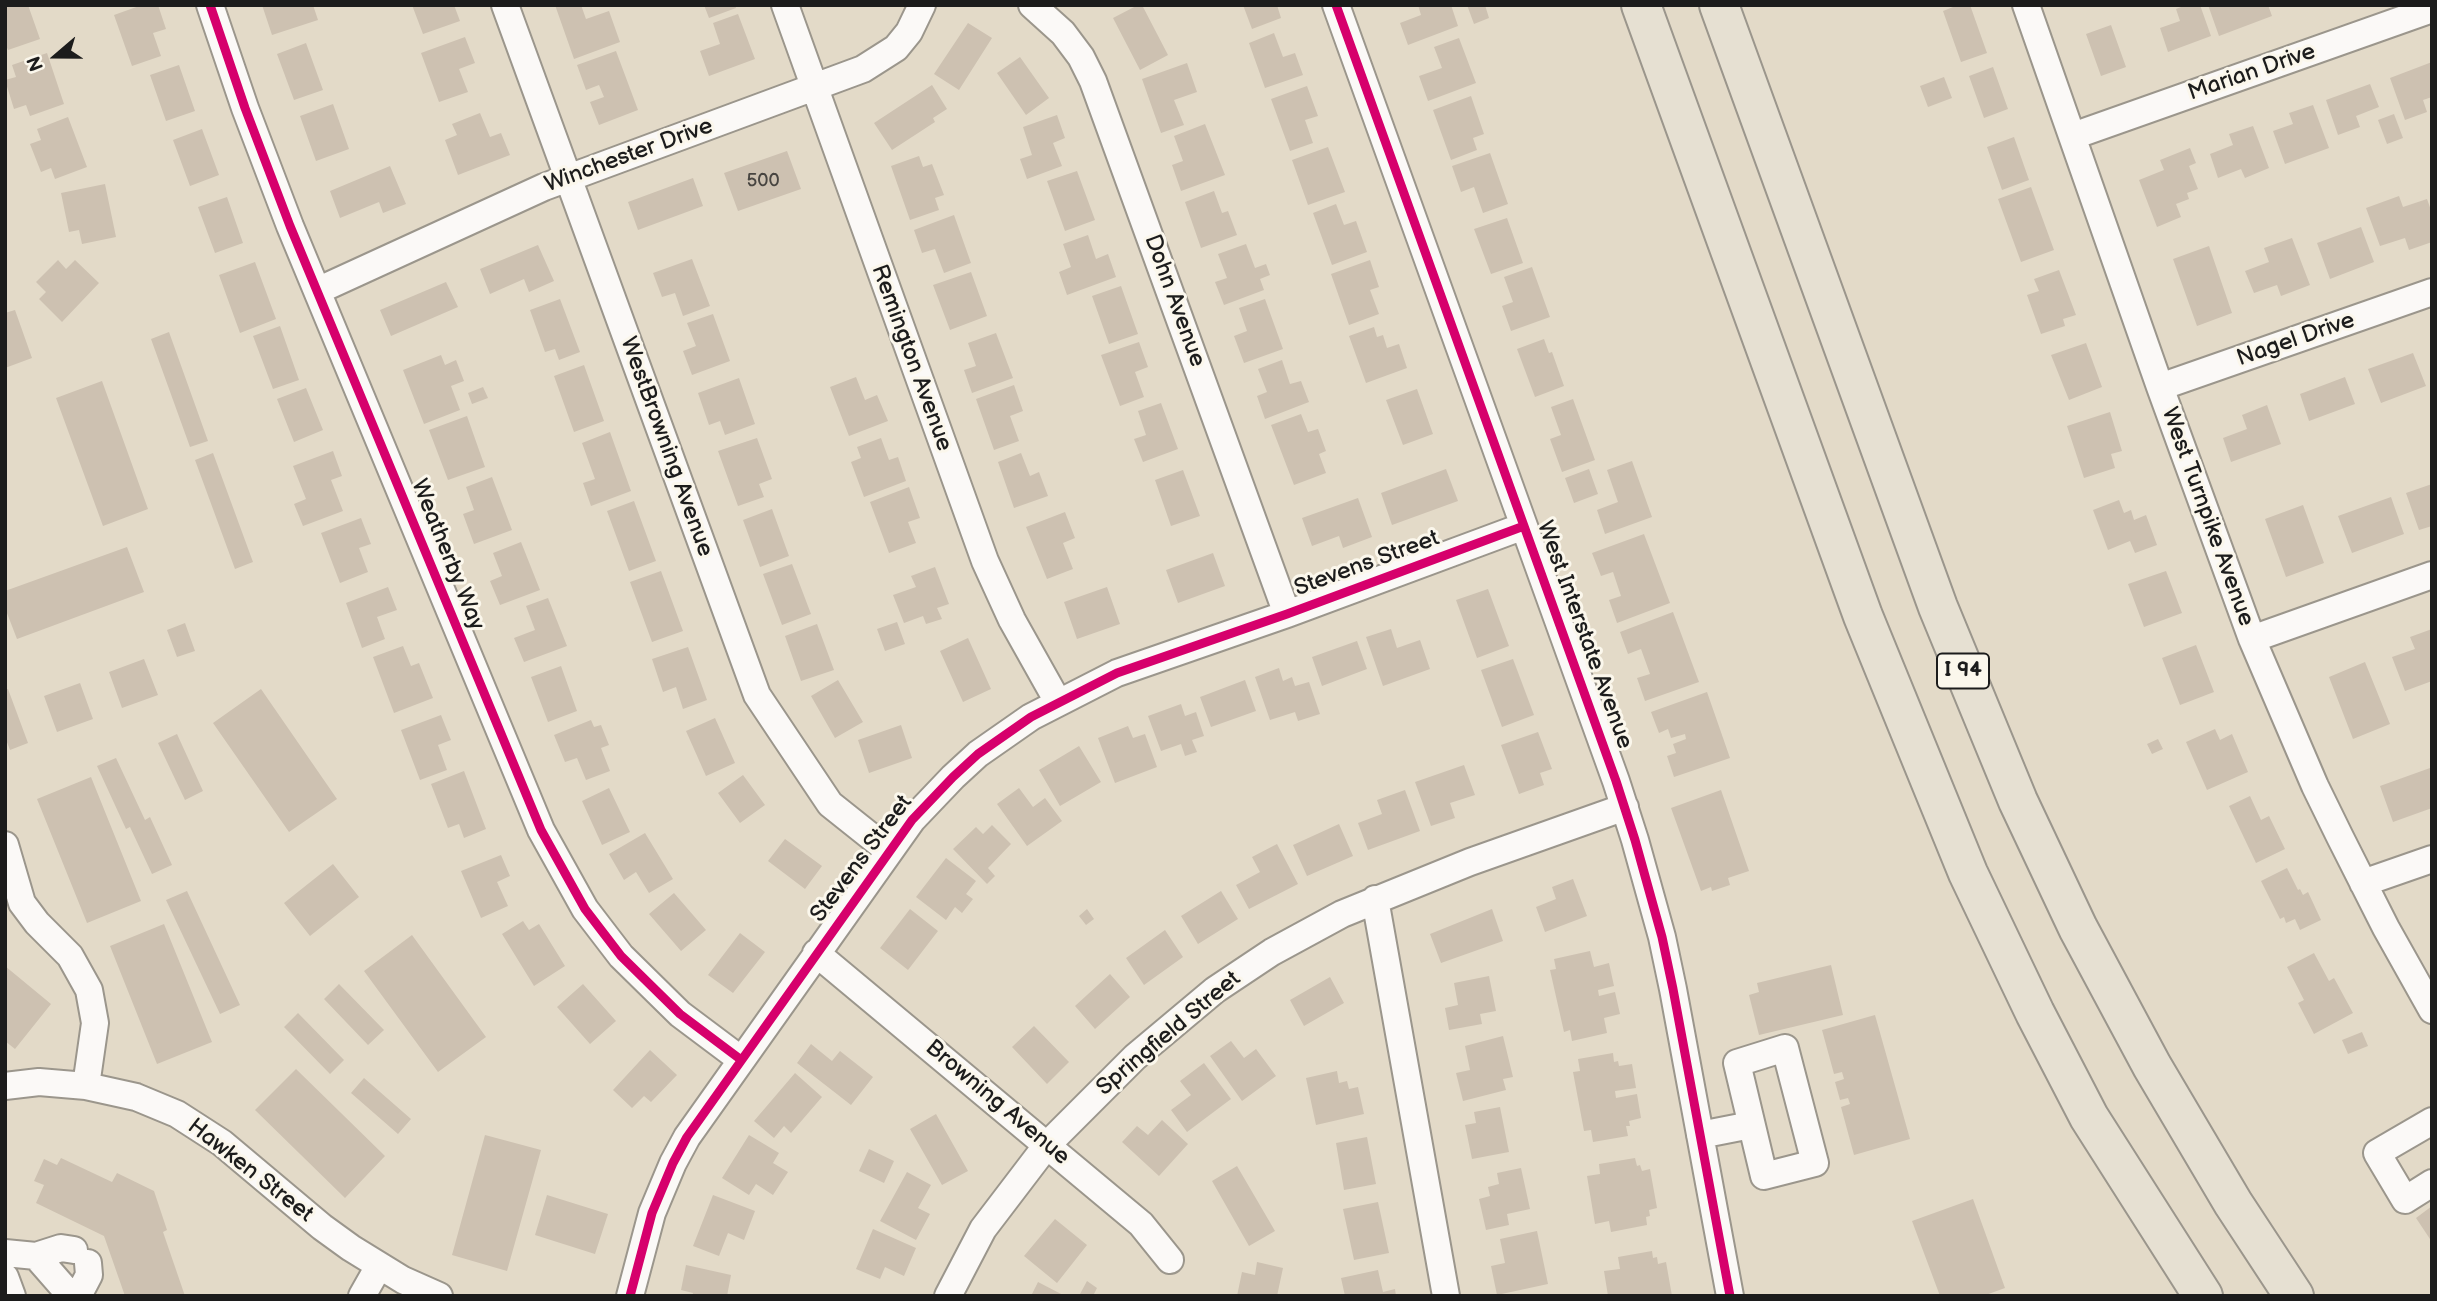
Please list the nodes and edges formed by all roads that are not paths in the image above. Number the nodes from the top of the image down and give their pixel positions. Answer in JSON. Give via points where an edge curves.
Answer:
{"nodes":[{"id":1,"x":210,"y":5,"type":"edge"},
{"id":2,"x":505,"y":5,"type":"edge"},
{"id":3,"x":785,"y":5,"type":"edge"},
{"id":4,"x":922,"y":5,"type":"edge"},
{"id":5,"x":1032,"y":5,"type":"edge"},
{"id":6,"x":1336,"y":5,"type":"edge"},
{"id":7,"x":1641,"y":5,"type":"edge"},
{"id":8,"x":1719,"y":5,"type":"edge"},
{"id":9,"x":2026,"y":5,"type":"edge"},
{"id":10,"x":2432,"y":9,"type":"edge"},
{"id":11,"x":814,"y":88,"type":"junction"},
{"id":12,"x":2073,"y":136,"type":"junction"},
{"id":13,"x":568,"y":178,"type":"junction"},
{"id":14,"x":317,"y":291,"type":"junction"},
{"id":15,"x":2432,"y":292,"type":"edge"},
{"id":16,"x":2160,"y":387,"type":"junction"},
{"id":17,"x":1524,"y":526,"type":"junction"},
{"id":18,"x":2432,"y":576,"type":"edge"},
{"id":19,"x":1287,"y":614,"type":"junction"},
{"id":20,"x":2252,"y":639,"type":"junction"},
{"id":21,"x":1058,"y":702,"type":"junction"},
{"id":22,"x":1625,"y":807,"type":"junction"},
{"id":23,"x":5,"y":845,"type":"edge"},
{"id":24,"x":889,"y":851,"type":"junction"},
{"id":25,"x":2432,"y":859,"type":"edge"},
{"id":26,"x":2363,"y":883,"type":"junction"},
{"id":27,"x":1376,"y":899,"type":"junction"},
{"id":28,"x":816,"y":953,"type":"junction"},
{"id":29,"x":2432,"y":1010,"type":"edge"},
{"id":30,"x":740,"y":1059,"type":"junction"},
{"id":31,"x":5,"y":1086,"type":"edge"},
{"id":32,"x":86,"y":1086,"type":"junction"},
{"id":33,"x":2432,"y":1121,"type":"edge"},
{"id":34,"x":1751,"y":1125,"type":"junction"},
{"id":35,"x":1700,"y":1135,"type":"junction"},
{"id":36,"x":1047,"y":1145,"type":"junction"},
{"id":37,"x":2432,"y":1183,"type":"edge"},
{"id":38,"x":5,"y":1253,"type":"edge"},
{"id":39,"x":36,"y":1256,"type":"junction"},
{"id":40,"x":1170,"y":1259,"type":"dead end"},
{"id":41,"x":379,"y":1266,"type":"junction"},
{"id":42,"x":5,"y":1278,"type":"edge"},
{"id":43,"x":12,"y":1296,"type":"edge"},
{"id":44,"x":71,"y":1296,"type":"edge"},
{"id":45,"x":78,"y":1296,"type":"edge"},
{"id":46,"x":362,"y":1296,"type":"edge"},
{"id":47,"x":439,"y":1296,"type":"edge"},
{"id":48,"x":630,"y":1296,"type":"edge"},
{"id":49,"x":948,"y":1296,"type":"edge"},
{"id":50,"x":1446,"y":1296,"type":"edge"},
{"id":51,"x":1730,"y":1296,"type":"edge"},
{"id":52,"x":2203,"y":1296,"type":"edge"},
{"id":53,"x":2294,"y":1296,"type":"edge"}],
"edges":[{"from":1,"to":14,"type":"street","name":"Weatherby Way","via":[[265,163]]},
{"from":2,"to":13,"type":"street","name":"WestBrowning Avenue"},
{"from":3,"to":11,"type":"street","name":"Remington Avenue"},
{"from":4,"to":11,"type":"street","name":"Winchester Drive","via":[[909,32],[888,54]]},
{"from":5,"to":19,"type":"street","name":"Dohn Avenue","via":[[1063,33],[1093,81]]},
{"from":6,"to":17,"type":"street","name":"West Interstate Avenue"},
{"from":7,"to":52,"type":"highway","via":[[1863,617],[1968,873],[2089,1117]]},
{"from":8,"to":53,"type":"highway","number":"I 94","via":[[1913,539],[1992,742],[2108,986],[2193,1136]]},
{"from":9,"to":12,"type":"street","name":"West Turnpike Avenue"},
{"from":10,"to":12,"type":"street","name":"Marian Drive"},
{"from":11,"to":13,"type":"street","name":"Winchester Drive"},
{"from":11,"to":21,"type":"street","name":"Remington Avenue","via":[[985,561]]},
{"from":12,"to":16,"type":"street","name":"West Turnpike Avenue"},
{"from":13,"to":14,"type":"street","name":"Winchester Drive"},
{"from":13,"to":24,"type":"street","name":"WestBrowning Avenue","via":[[757,695],[830,804]]},
{"from":14,"to":30,"type":"street","name":"Weatherby Way","via":[[555,859],[590,917],[640,977]]},
{"from":15,"to":16,"type":"street","name":"Nagel Drive"},
{"from":16,"to":20,"type":"street","name":"West Turnpike Avenue"},
{"from":17,"to":19,"type":"street","name":"Stevens Street"},
{"from":17,"to":22,"type":"street","name":"West Interstate Avenue"},
{"from":18,"to":20,"type":"street"},
{"from":19,"to":21,"type":"street","name":"Stevens Street","via":[[1117,673]]},
{"from":20,"to":26,"type":"street","name":"West Turnpike Avenue","via":[[2315,786]]},
{"from":21,"to":24,"type":"street","name":"Stevens Street","via":[[1003,735],[970,762],[931,799]]},
{"from":22,"to":27,"type":"street","name":"Springfield Street"},
{"from":22,"to":35,"type":"street","name":"West Interstate Avenue","via":[[1662,937]]},
{"from":23,"to":32,"type":"street","via":[[22,903],[70,956],[89,990],[95,1023]]},
{"from":24,"to":28,"type":"street","name":"Stevens Street"},
{"from":25,"to":26,"type":"street"},
{"from":26,"to":29,"type":"street","name":"West Turnpike Avenue"},
{"from":27,"to":36,"type":"street","name":"Springfield Street","via":[[1306,932],[1215,990],[1136,1057]]},
{"from":27,"to":50,"type":"street"},
{"from":28,"to":30,"type":"street","name":"Stevens Street"},
{"from":28,"to":36,"type":"street","name":"Browning Avenue"},
{"from":30,"to":48,"type":"street","name":"Stevens Street","via":[[673,1163],[652,1213]]},
{"from":31,"to":32,"type":"street","name":"Hawken Street","via":[[39,1082]]},
{"from":32,"to":41,"type":"street","name":"Hawken Street","via":[[136,1097],[194,1124],[329,1233]]},
{"from":33,"to":37,"type":"street","via":[[2377,1153],[2405,1200]]},
{"from":34,"to":34,"type":"street","via":[[1764,1176],[1815,1163],[1785,1048],[1737,1063]]},
{"from":34,"to":35,"type":"street"},
{"from":35,"to":51,"type":"street","name":"West Interstate Avenue"},
{"from":36,"to":40,"type":"street","name":"Browning Avenue","via":[[1141,1224]]},
{"from":36,"to":49,"type":"street","name":"Springfield Street","via":[[983,1229]]},
{"from":38,"to":39,"type":"street"},
{"from":39,"to":44,"type":"street"},
{"from":39,"to":45,"type":"street","via":[[61,1248],[80,1256],[89,1275]]},
{"from":41,"to":46,"type":"street"},
{"from":41,"to":47,"type":"street","name":"Hawken Street"},
{"from":42,"to":43,"type":"street"}]}
